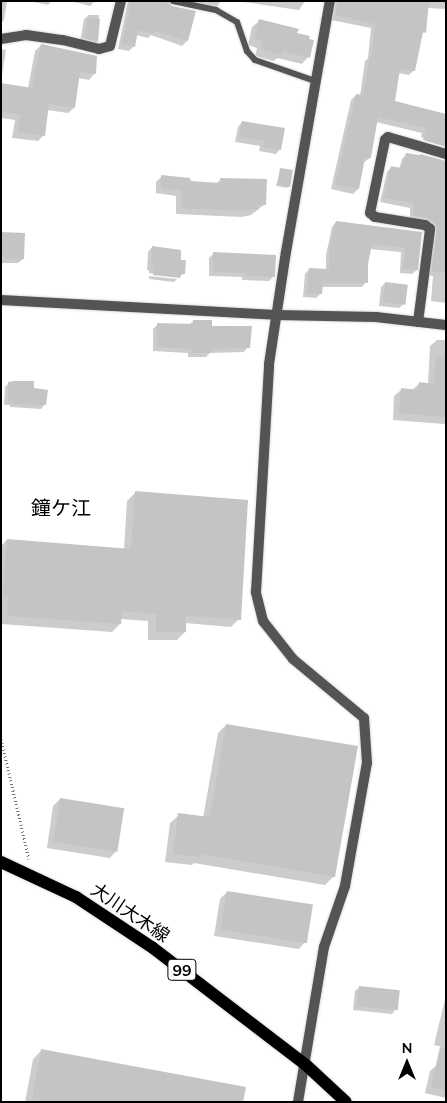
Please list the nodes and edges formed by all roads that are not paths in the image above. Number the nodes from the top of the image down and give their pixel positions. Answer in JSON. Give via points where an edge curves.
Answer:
{"nodes":[{"id":1,"x":121,"y":1,"type":"edge"},
{"id":2,"x":173,"y":1,"type":"edge"},
{"id":3,"x":330,"y":1,"type":"edge"},
{"id":4,"x":1,"y":39,"type":"edge"},
{"id":5,"x":315,"y":81,"type":"junction"},
{"id":6,"x":446,"y":154,"type":"edge"},
{"id":7,"x":1,"y":300,"type":"edge"},
{"id":8,"x":276,"y":315,"type":"junction"},
{"id":9,"x":418,"y":322,"type":"junction"},
{"id":10,"x":446,"y":325,"type":"edge"},
{"id":11,"x":1,"y":862,"type":"edge"},
{"id":12,"x":306,"y":1065,"type":"junction"},
{"id":13,"x":298,"y":1102,"type":"edge"},
{"id":14,"x":346,"y":1102,"type":"edge"}],
"edges":[{"from":1,"to":4,"type":"street","via":[[110,46],[99,49],[26,35]]},
{"from":2,"to":5,"type":"lane","via":[[216,10],[237,22],[247,51],[254,60]]},
{"from":3,"to":5,"type":"street"},
{"from":5,"to":8,"type":"street"},
{"from":6,"to":9,"type":"street","via":[[388,138],[370,213],[375,217],[425,225],[430,229]]},
{"from":7,"to":8,"type":"street"},
{"from":8,"to":9,"type":"street"},
{"from":8,"to":12,"type":"street","via":[[264,430],[256,592],[263,621],[293,659],[364,718],[367,763],[345,886],[324,947]]},
{"from":9,"to":10,"type":"street"},
{"from":11,"to":12,"type":"main road","name":"大川大木線","number":"99","via":[[76,897],[153,948]]},
{"from":12,"to":13,"type":"street"},
{"from":12,"to":14,"type":"main road","name":"大川大木線","number":"99"}]}
